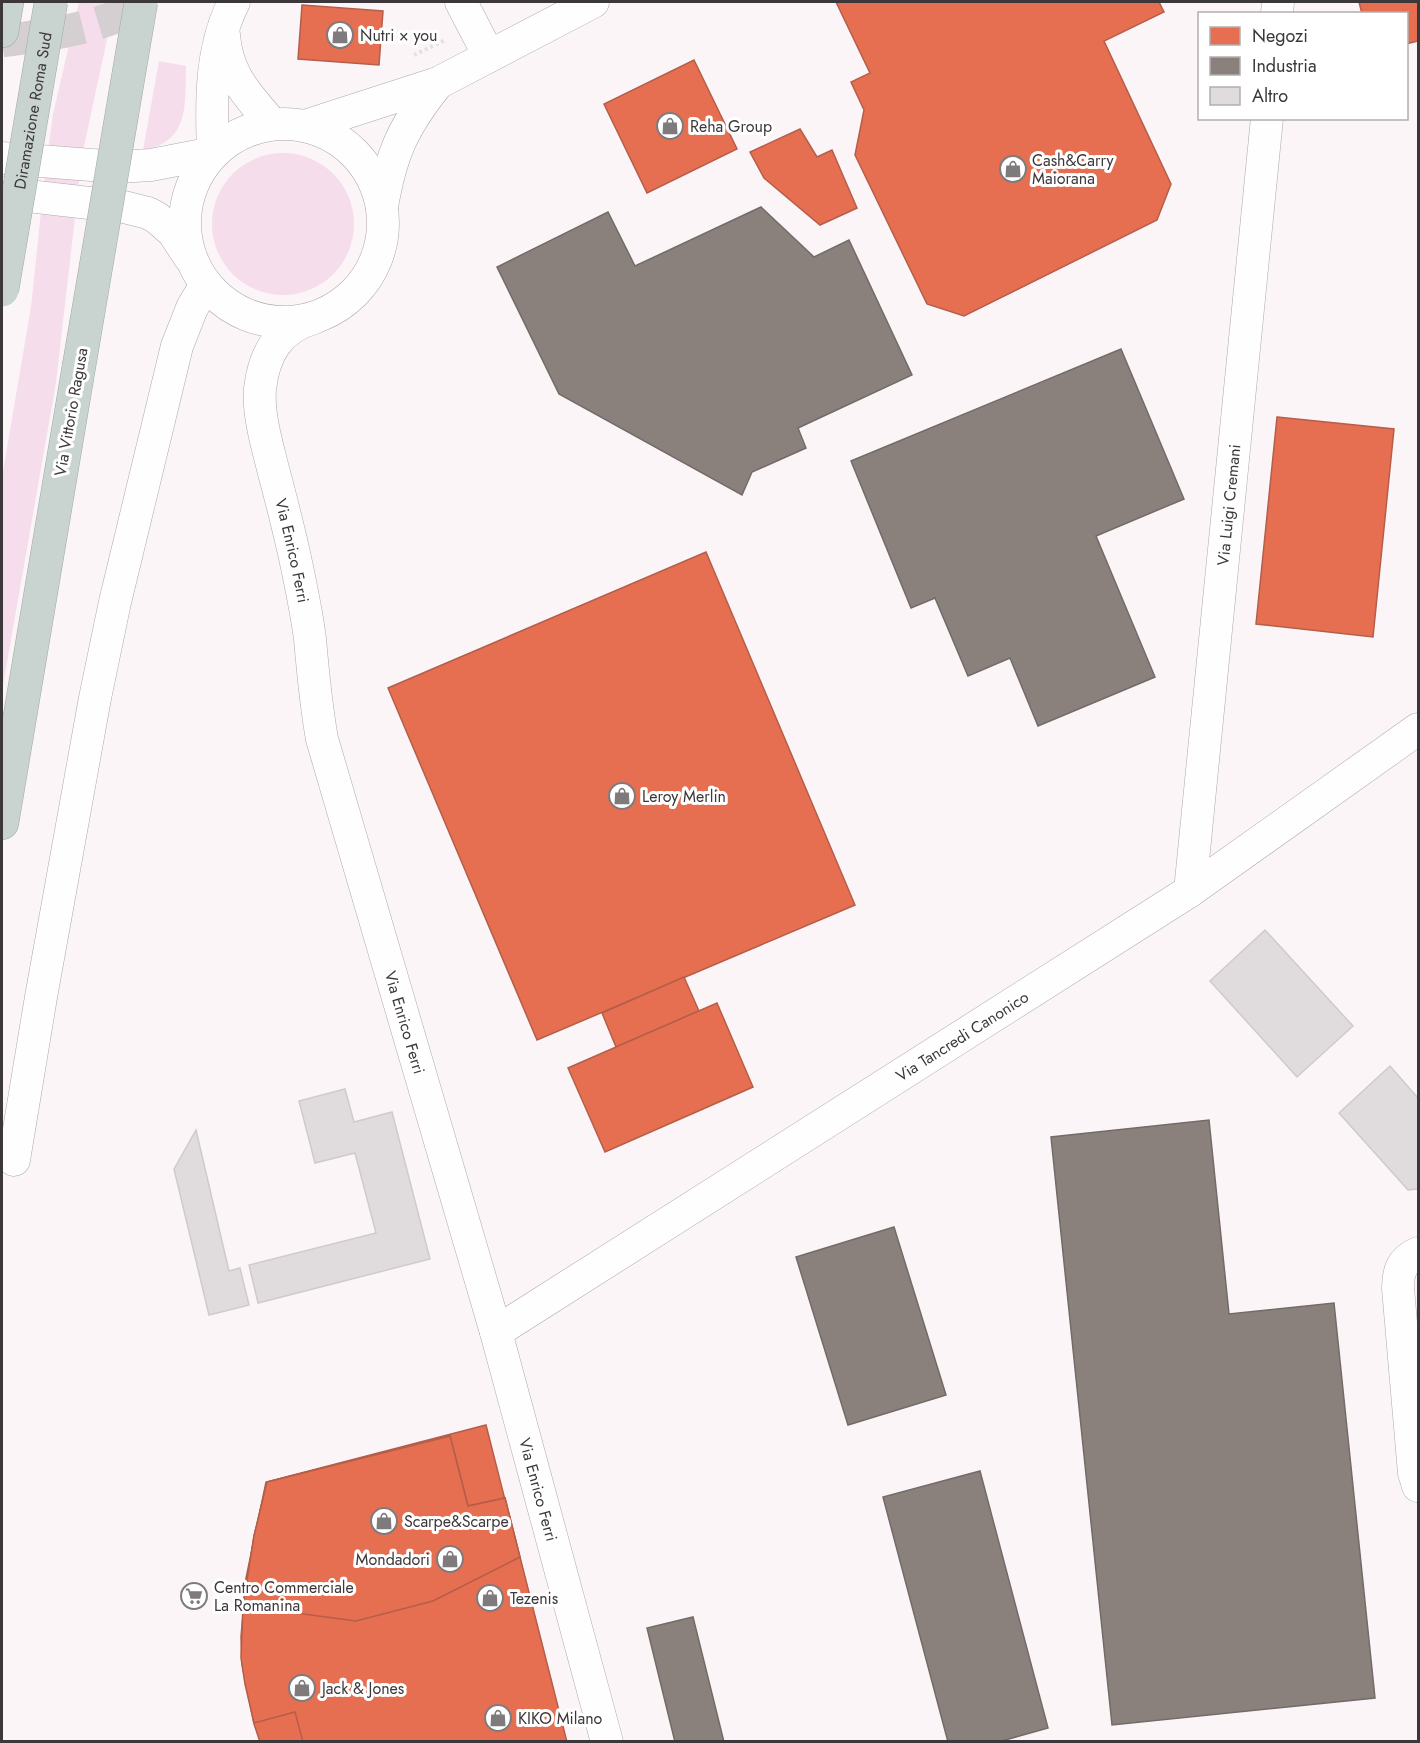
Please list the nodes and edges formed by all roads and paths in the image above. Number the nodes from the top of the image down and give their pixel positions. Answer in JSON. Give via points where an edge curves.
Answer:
{"nodes":[{"id":1,"x":7,"y":2,"type":"edge"},
{"id":2,"x":51,"y":2,"type":"edge"},
{"id":3,"x":141,"y":2,"type":"edge"},
{"id":4,"x":461,"y":2,"type":"edge"},
{"id":5,"x":593,"y":2,"type":"edge"},
{"id":6,"x":229,"y":13,"type":"edge"},
{"id":7,"x":2,"y":31,"type":"edge"},
{"id":8,"x":489,"y":56,"type":"junction"},
{"id":9,"x":438,"y":82,"type":"junction"},
{"id":10,"x":1267,"y":120,"type":"edge"},
{"id":11,"x":272,"y":124,"type":"junction"},
{"id":12,"x":305,"y":126,"type":"junction"},
{"id":13,"x":213,"y":153,"type":"junction"},
{"id":14,"x":2,"y":158,"type":"edge"},
{"id":15,"x":2,"y":193,"type":"edge"},
{"id":16,"x":382,"y":207,"type":"junction"},
{"id":17,"x":199,"y":273,"type":"junction"},
{"id":18,"x":2,"y":290,"type":"edge"},
{"id":19,"x":314,"y":318,"type":"junction"},
{"id":20,"x":1419,"y":729,"type":"edge"},
{"id":21,"x":2,"y":823,"type":"edge"},
{"id":22,"x":1190,"y":891,"type":"junction"},
{"id":23,"x":14,"y":1160,"type":"dead end"},
{"id":24,"x":1419,"y":1253,"type":"edge"},
{"id":25,"x":496,"y":1332,"type":"junction"},
{"id":26,"x":1419,"y":1486,"type":"edge"},
{"id":27,"x":607,"y":1742,"type":"edge"}],
"edges":[{"from":1,"to":7,"type":"highway"},
{"from":2,"to":18,"type":"highway","name":"Diramazione Roma Sud","bridge":true},
{"from":3,"to":21,"type":"highway","name":"Via Vittorio Ragusa","bridge":true},
{"from":4,"to":8,"type":"street"},
{"from":5,"to":8,"type":"street"},
{"from":6,"to":11,"type":"street","via":[[226,55],[236,79]]},
{"from":6,"to":13,"type":"street","via":[[212,85]]},
{"from":8,"to":9,"type":"street"},
{"from":9,"to":12,"type":"street"},
{"from":9,"to":16,"type":"street","via":[[402,135]]},
{"from":10,"to":22,"type":"street","name":"Via Luigi Cremani"},
{"from":11,"to":12,"type":"street"},
{"from":11,"to":13,"type":"street","via":[[240,134]]},
{"from":12,"to":16,"type":"street","via":[[333,137],[357,155],[373,179]]},
{"from":13,"to":14,"type":"street","via":[[117,167]]},
{"from":13,"to":17,"type":"street","via":[[196,176],[187,204],[185,233]]},
{"from":15,"to":17,"type":"street","via":[[148,213],[173,232]]},
{"from":16,"to":19,"type":"street","via":[[383,230],[371,272],[338,307]]},
{"from":17,"to":19,"type":"street","via":[[228,305],[255,318],[285,323]]},
{"from":17,"to":23,"type":"street","via":[[192,309],[177,346],[115,602],[88,733]]},
{"from":19,"to":25,"type":"street","name":"Via Enrico Ferri","via":[[286,331],[267,357],[260,390],[265,435],[297,567],[310,639],[314,694],[328,761]]},
{"from":20,"to":22,"type":"street","name":"Via Tancredi Canonico"},
{"from":22,"to":25,"type":"street","name":"Via Tancredi Canonico"},
{"from":24,"to":26,"type":"street","via":[[1400,1268],[1398,1288],[1414,1473]]},
{"from":25,"to":27,"type":"street","name":"Via Enrico Ferri"}]}
